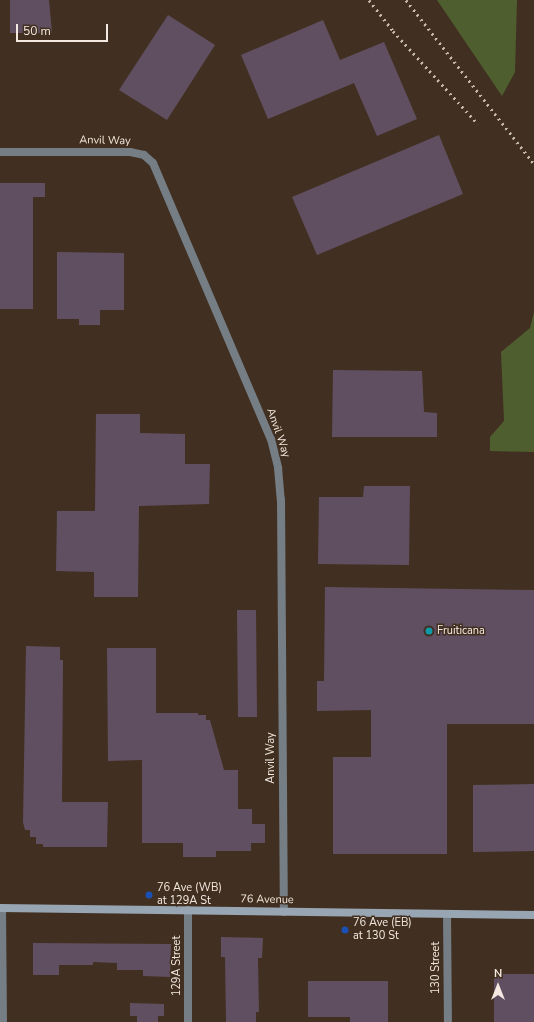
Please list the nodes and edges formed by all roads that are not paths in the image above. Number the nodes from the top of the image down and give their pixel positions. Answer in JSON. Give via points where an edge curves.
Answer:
{"nodes":[{"id":1,"x":0,"y":152,"type":"edge"},
{"id":2,"x":1,"y":908,"type":"edge"},
{"id":3,"x":188,"y":910,"type":"junction"},
{"id":4,"x":284,"y":912,"type":"junction"},
{"id":5,"x":447,"y":914,"type":"junction"},
{"id":6,"x":534,"y":915,"type":"edge"},
{"id":7,"x":2,"y":1022,"type":"edge"},
{"id":8,"x":188,"y":1022,"type":"edge"},
{"id":9,"x":448,"y":1022,"type":"edge"}],
"edges":[{"from":1,"to":4,"type":"street","name":"Anvil Way","via":[[130,152],[144,155],[153,163],[271,439],[278,468],[281,500]]},
{"from":2,"to":3,"type":"main road","name":"76 Avenue"},
{"from":2,"to":7,"type":"street"},
{"from":3,"to":4,"type":"main road","name":"76 Avenue"},
{"from":3,"to":8,"type":"street","name":"129A Street"},
{"from":4,"to":5,"type":"main road","name":"76 Avenue"},
{"from":5,"to":6,"type":"main road","name":"76 Avenue"},
{"from":5,"to":9,"type":"street","name":"130 Street"}]}
